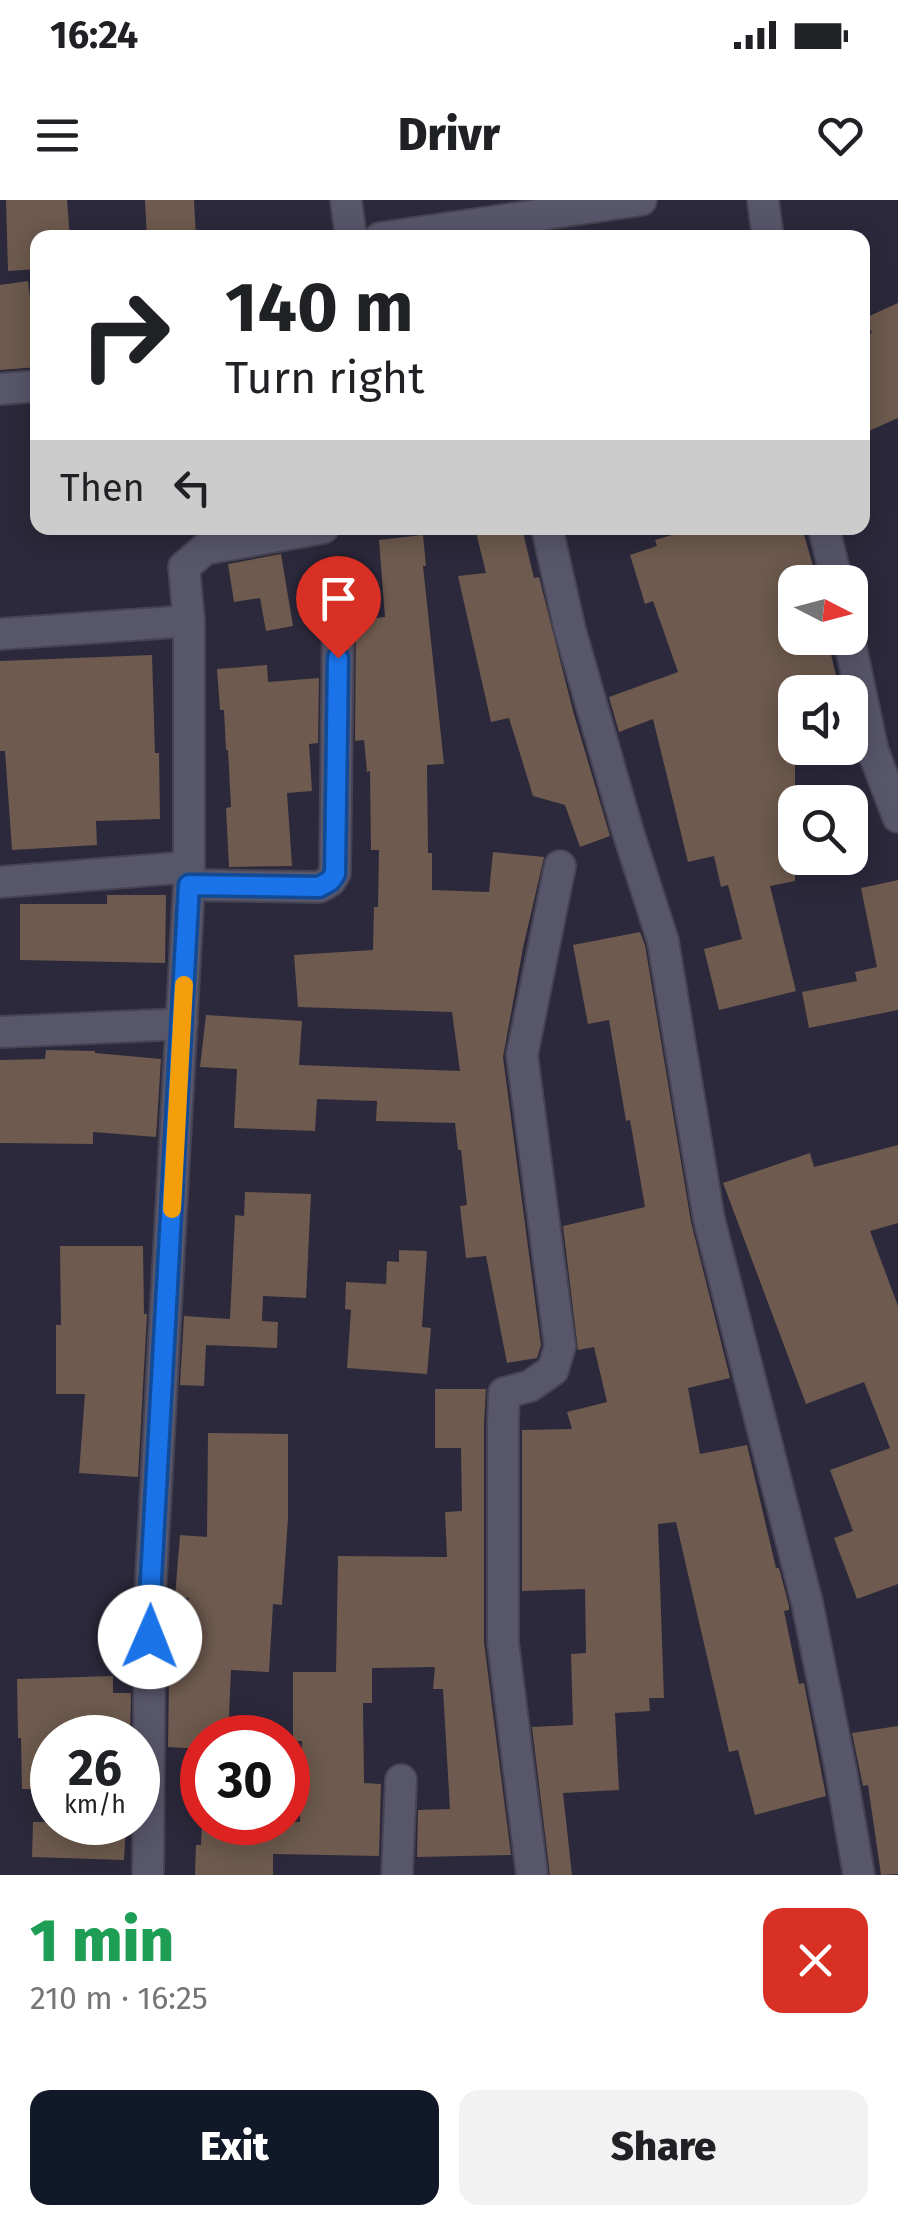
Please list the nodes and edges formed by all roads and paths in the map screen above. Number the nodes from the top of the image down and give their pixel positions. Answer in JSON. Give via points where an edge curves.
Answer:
{"nodes":[{"id":1,"x":346,"y":200,"type":"edge"},
{"id":2,"x":641,"y":200,"type":"edge"},
{"id":3,"x":762,"y":200,"type":"edge"},
{"id":4,"x":350,"y":230,"type":"edge"},
{"id":5,"x":435,"y":230,"type":"edge"},
{"id":6,"x":767,"y":230,"type":"edge"},
{"id":7,"x":30,"y":387,"type":"edge"},
{"id":8,"x":0,"y":389,"type":"edge"},
{"id":9,"x":284,"y":535,"type":"edge"},
{"id":10,"x":549,"y":535,"type":"edge"},
{"id":11,"x":826,"y":535,"type":"edge"},
{"id":12,"x":833,"y":565,"type":"edge"},
{"id":13,"x":190,"y":621,"type":"junction"},
{"id":14,"x":338,"y":622,"type":"dead end"},
{"id":15,"x":0,"y":634,"type":"edge"},
{"id":16,"x":852,"y":655,"type":"edge"},
{"id":17,"x":898,"y":816,"type":"edge"},
{"id":18,"x":560,"y":866,"type":"dead end"},
{"id":19,"x":189,"y":876,"type":"junction"},
{"id":20,"x":0,"y":882,"type":"edge"},
{"id":21,"x":182,"y":1024,"type":"junction"},
{"id":22,"x":0,"y":1032,"type":"edge"},
{"id":23,"x":400,"y":1780,"type":"dead end"},
{"id":24,"x":148,"y":1875,"type":"edge"},
{"id":25,"x":397,"y":1875,"type":"edge"},
{"id":26,"x":532,"y":1875,"type":"edge"},
{"id":27,"x":859,"y":1875,"type":"edge"}],
"edges":[{"from":1,"to":4,"type":"street"},
{"from":2,"to":5,"type":"street"},
{"from":3,"to":6,"type":"street"},
{"from":7,"to":8,"type":"street"},
{"from":9,"to":13,"type":"street","via":[[206,549],[184,566]]},
{"from":10,"to":27,"type":"street","via":[[570,630],[664,941],[708,1219],[806,1602]]},
{"from":11,"to":12,"type":"street"},
{"from":13,"to":15,"type":"street"},
{"from":13,"to":19,"type":"street"},
{"from":14,"to":19,"type":"street","via":[[335,874],[319,887]]},
{"from":16,"to":17,"type":"street","via":[[873,751]]},
{"from":18,"to":26,"type":"street","via":[[522,1055],[560,1346],[553,1370],[504,1393],[502,1424],[503,1642]]},
{"from":19,"to":20,"type":"street"},
{"from":19,"to":21,"type":"street"},
{"from":21,"to":22,"type":"street"},
{"from":21,"to":24,"type":"street","via":[[150,1598]]},
{"from":23,"to":25,"type":"street"}]}
